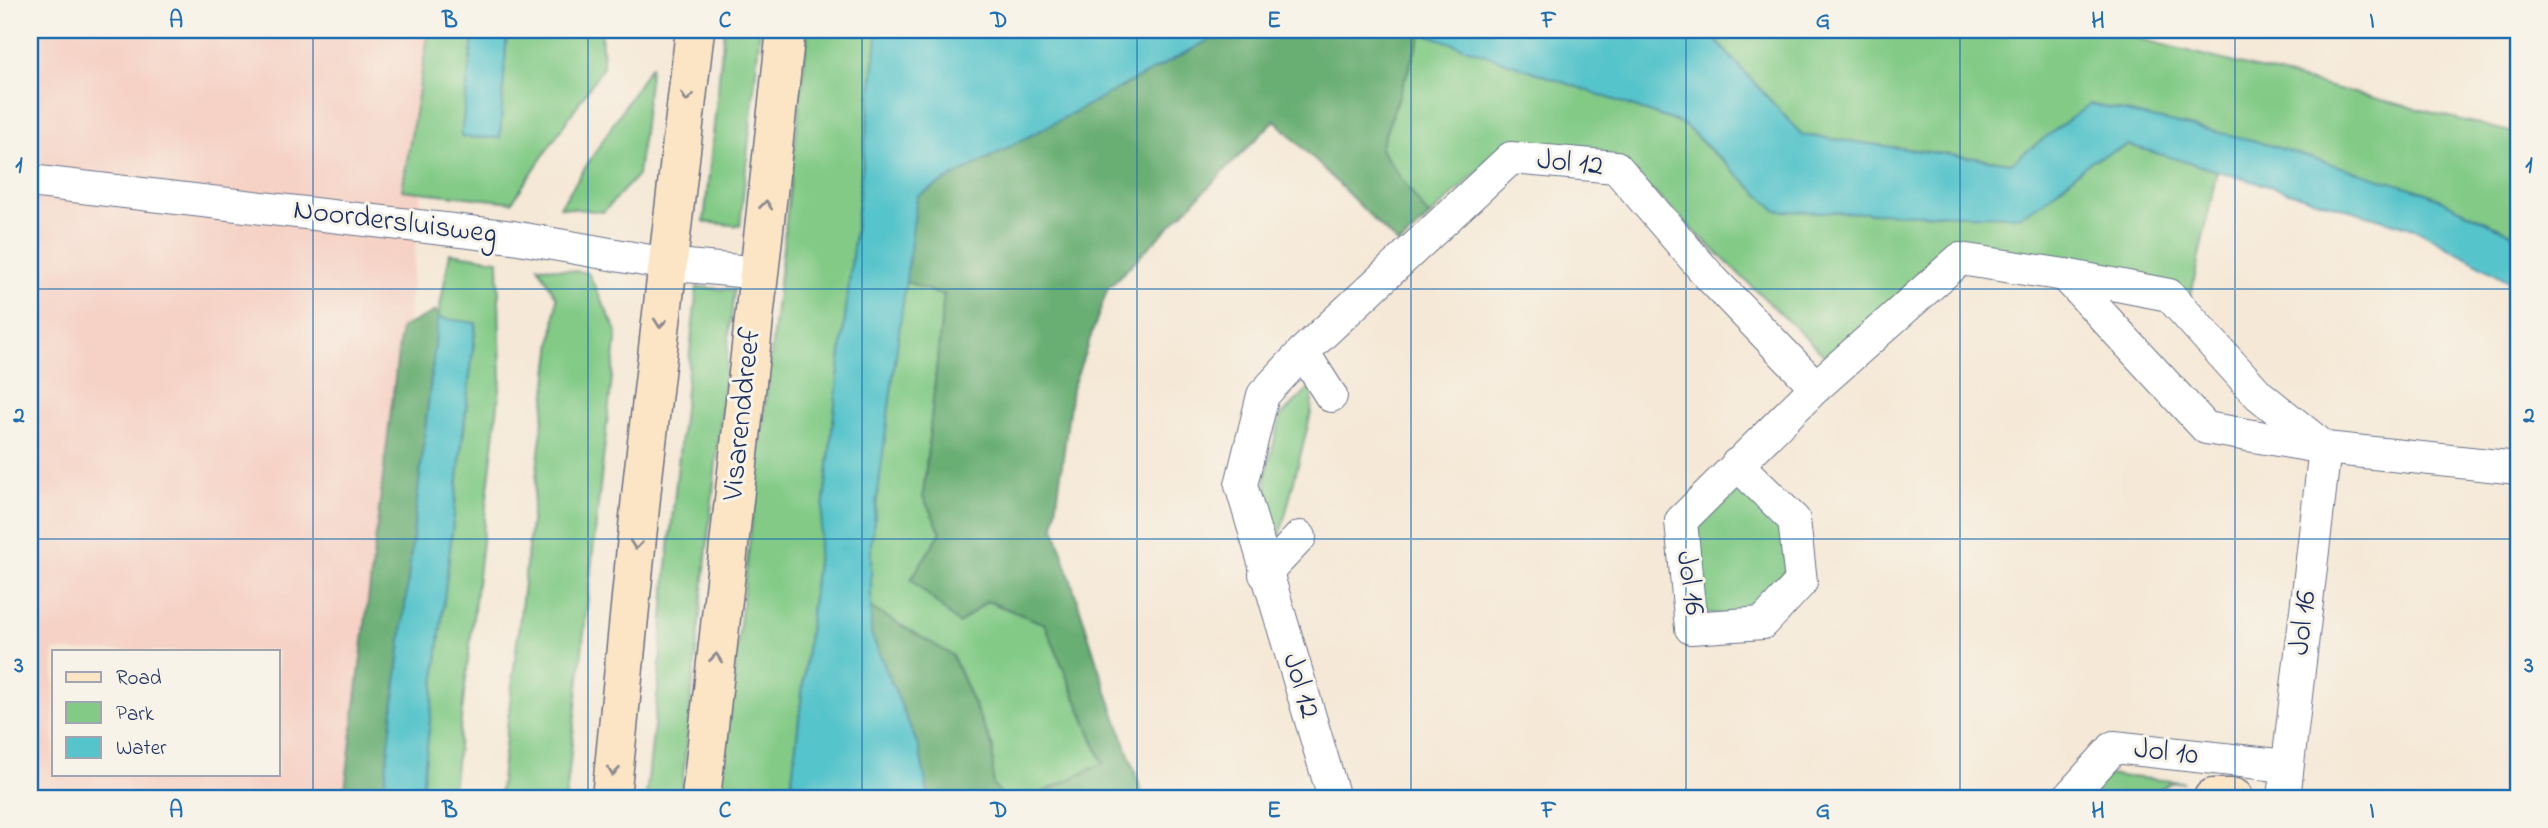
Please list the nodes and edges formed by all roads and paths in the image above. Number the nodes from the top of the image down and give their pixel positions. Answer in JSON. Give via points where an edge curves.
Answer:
{"nodes":[{"id":1,"x":695,"y":30,"type":"edge"},
{"id":2,"x":786,"y":30,"type":"edge"},
{"id":3,"x":30,"y":181,"type":"edge"},
{"id":4,"x":667,"y":264,"type":"junction"},
{"id":5,"x":759,"y":273,"type":"junction"},
{"id":6,"x":2065,"y":275,"type":"junction"},
{"id":7,"x":1303,"y":352,"type":"junction"},
{"id":8,"x":1816,"y":387,"type":"junction"},
{"id":9,"x":1331,"y":396,"type":"dead end"},
{"id":10,"x":2325,"y":448,"type":"junction"},
{"id":11,"x":1737,"y":464,"type":"junction"},
{"id":12,"x":2518,"y":468,"type":"edge"},
{"id":13,"x":1300,"y":537,"type":"dead end"},
{"id":14,"x":1265,"y":574,"type":"junction"},
{"id":15,"x":2287,"y":766,"type":"junction"},
{"id":16,"x":611,"y":798,"type":"edge"},
{"id":17,"x":701,"y":798,"type":"edge"},
{"id":18,"x":1334,"y":798,"type":"edge"},
{"id":19,"x":2068,"y":798,"type":"edge"},
{"id":20,"x":2284,"y":798,"type":"edge"}],
"edges":[{"from":1,"to":4,"type":"main road","one_way":true},
{"from":5,"to":2,"type":"main road","name":"Visarenddreef","one_way":true},
{"from":3,"to":4,"type":"street","name":"Noordersluisweg","via":[[513,237]]},
{"from":4,"to":5,"type":"street","name":"Noordersluisweg"},
{"from":4,"to":16,"type":"main road","one_way":true},
{"from":17,"to":5,"type":"main road","name":"Visarenddreef","one_way":true},
{"from":6,"to":8,"type":"street","name":"Jol 16","via":[[1960,259]]},
{"from":6,"to":10,"type":"street","name":"Jol 16","via":[[2169,295],[2259,395]]},
{"from":6,"to":10,"type":"street","via":[[2206,429]]},
{"from":7,"to":8,"type":"street","name":"Jol 12","via":[[1511,158],[1616,167],[1710,277]]},
{"from":7,"to":9,"type":"street"},
{"from":7,"to":14,"type":"street","name":"Jol 12","via":[[1264,395],[1241,485]]},
{"from":8,"to":11,"type":"street","name":"Jol 16"},
{"from":10,"to":12,"type":"street"},
{"from":10,"to":15,"type":"street","name":"Jol 16"},
{"from":11,"to":11,"type":"street","name":"Jol 16","via":[[1794,520],[1801,582],[1763,623],[1691,628],[1681,521]]},
{"from":13,"to":14,"type":"street"},
{"from":14,"to":18,"type":"street","name":"Jol 12"},
{"from":15,"to":19,"type":"street","name":"Jol 10","via":[[2114,747]]},
{"from":15,"to":20,"type":"street","name":"Jol 16"}]}
